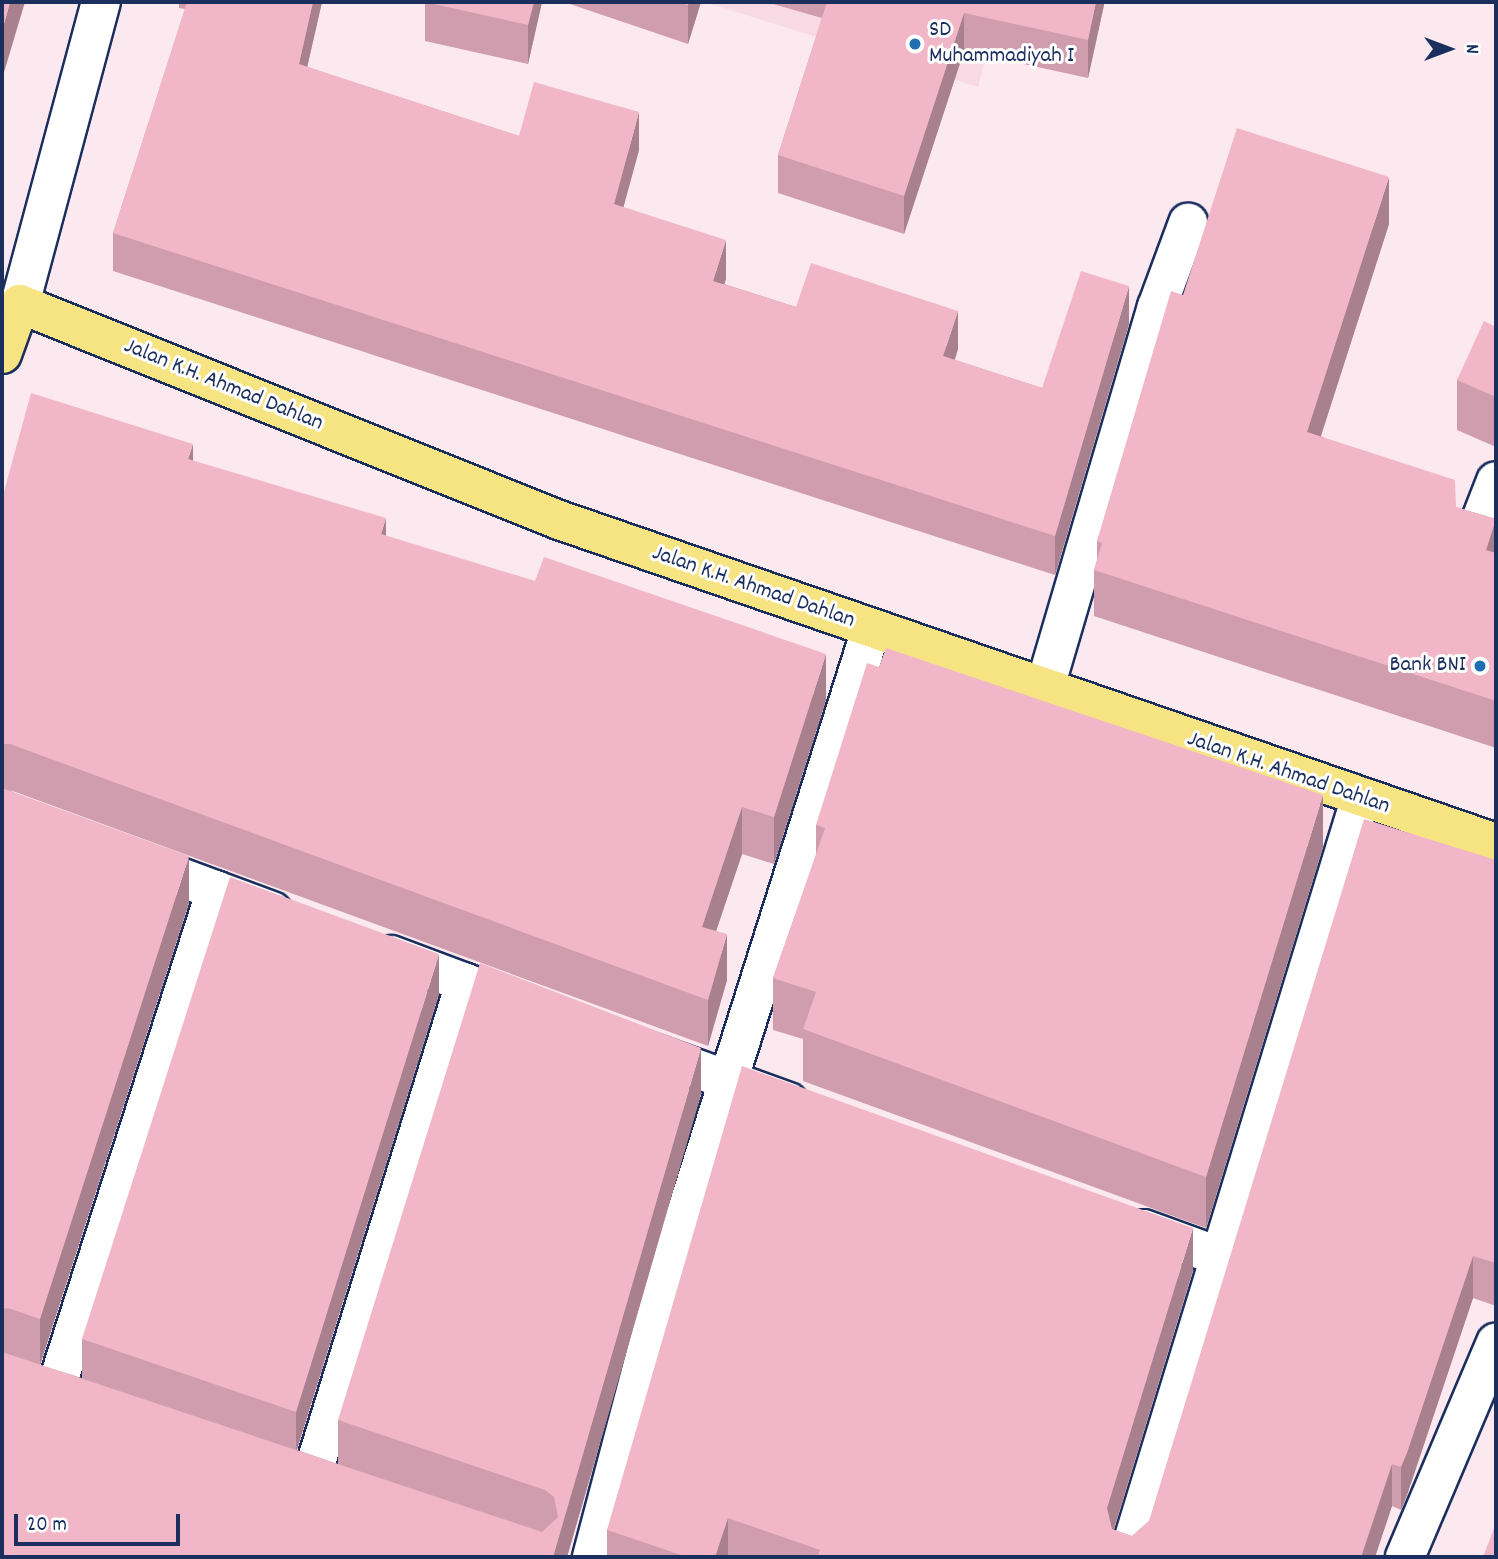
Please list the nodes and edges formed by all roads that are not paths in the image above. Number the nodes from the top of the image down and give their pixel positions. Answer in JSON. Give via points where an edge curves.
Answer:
{"nodes":[{"id":1,"x":101,"y":2,"type":"edge"},
{"id":2,"x":1188,"y":223,"type":"dead end"},
{"id":3,"x":8,"y":299,"type":"edge"},
{"id":4,"x":2,"y":354,"type":"edge"},
{"id":5,"x":1496,"y":481,"type":"edge"},
{"id":6,"x":1473,"y":540,"type":"edge"},
{"id":7,"x":871,"y":630,"type":"junction"},
{"id":8,"x":1045,"y":687,"type":"junction"},
{"id":9,"x":1360,"y":800,"type":"junction"},
{"id":10,"x":1496,"y":843,"type":"edge"},
{"id":11,"x":103,"y":848,"type":"edge"},
{"id":12,"x":216,"y":890,"type":"junction"},
{"id":13,"x":307,"y":924,"type":"edge"},
{"id":14,"x":360,"y":943,"type":"edge"},
{"id":15,"x":465,"y":983,"type":"junction"},
{"id":16,"x":557,"y":1017,"type":"edge"},
{"id":17,"x":622,"y":1041,"type":"edge"},
{"id":18,"x":727,"y":1080,"type":"junction"},
{"id":19,"x":818,"y":1113,"type":"edge"},
{"id":20,"x":1104,"y":1215,"type":"edge"},
{"id":21,"x":1221,"y":1256,"type":"junction"},
{"id":22,"x":1496,"y":1343,"type":"edge"},
{"id":23,"x":94,"y":1405,"type":"edge"},
{"id":24,"x":272,"y":1469,"type":"edge"},
{"id":25,"x":310,"y":1482,"type":"junction"},
{"id":26,"x":348,"y":1495,"type":"edge"},
{"id":27,"x":592,"y":1557,"type":"edge"},
{"id":28,"x":1128,"y":1557,"type":"edge"},
{"id":29,"x":1405,"y":1557,"type":"edge"}],
"edges":[{"from":1,"to":3,"type":"street"},
{"from":2,"to":8,"type":"street","via":[[1157,307]]},
{"from":3,"to":4,"type":"main road"},
{"from":3,"to":7,"type":"main road","name":"Jalan K.H. Ahmad Dahlan","via":[[559,520]]},
{"from":5,"to":6,"type":"street"},
{"from":7,"to":8,"type":"main road","name":"Jalan K.H. Ahmad Dahlan"},
{"from":7,"to":18,"type":"street"},
{"from":8,"to":9,"type":"main road","name":"Jalan K.H. Ahmad Dahlan"},
{"from":9,"to":10,"type":"main road","name":"Jalan K.H. Ahmad Dahlan"},
{"from":9,"to":21,"type":"street"},
{"from":11,"to":12,"type":"street"},
{"from":12,"to":13,"type":"street"},
{"from":12,"to":23,"type":"street","via":[[39,1387]]},
{"from":14,"to":15,"type":"street"},
{"from":15,"to":16,"type":"street"},
{"from":15,"to":25,"type":"street"},
{"from":17,"to":18,"type":"street"},
{"from":18,"to":19,"type":"street"},
{"from":18,"to":27,"type":"street","via":[[665,1280]]},
{"from":20,"to":21,"type":"street"},
{"from":21,"to":28,"type":"street"},
{"from":22,"to":29,"type":"street"},
{"from":24,"to":25,"type":"street"},
{"from":25,"to":26,"type":"street"}]}
